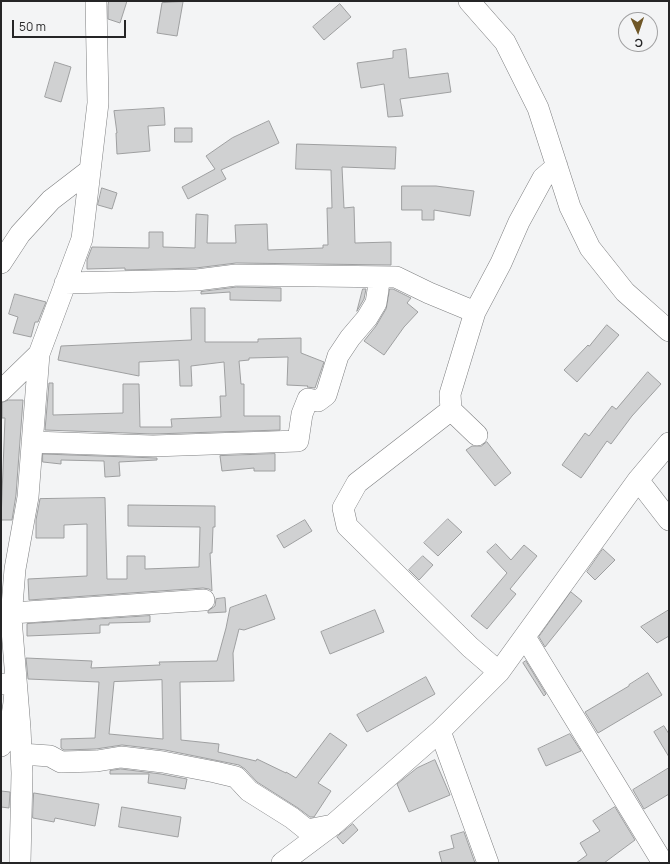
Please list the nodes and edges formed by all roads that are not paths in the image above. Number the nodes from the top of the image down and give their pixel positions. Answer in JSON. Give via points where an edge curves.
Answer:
{"nodes":[{"id":1,"x":96,"y":1,"type":"edge"},
{"id":2,"x":469,"y":1,"type":"edge"},
{"id":3,"x":557,"y":166,"type":"junction"},
{"id":4,"x":90,"y":170,"type":"junction"},
{"id":5,"x":1,"y":263,"type":"edge"},
{"id":6,"x":379,"y":276,"type":"junction"},
{"id":7,"x":65,"y":283,"type":"junction"},
{"id":8,"x":475,"y":312,"type":"junction"},
{"id":9,"x":669,"y":331,"type":"edge"},
{"id":10,"x":39,"y":354,"type":"junction"},
{"id":11,"x":1,"y":391,"type":"edge"},
{"id":12,"x":451,"y":410,"type":"junction"},
{"id":13,"x":477,"y":435,"type":"dead end"},
{"id":14,"x":32,"y":442,"type":"junction"},
{"id":15,"x":669,"y":443,"type":"edge"},
{"id":16,"x":638,"y":480,"type":"junction"},
{"id":17,"x":669,"y":520,"type":"edge"},
{"id":18,"x":204,"y":600,"type":"dead end"},
{"id":19,"x":12,"y":613,"type":"junction"},
{"id":20,"x":525,"y":637,"type":"junction"},
{"id":21,"x":499,"y":672,"type":"junction"},
{"id":22,"x":1,"y":684,"type":"edge"},
{"id":23,"x":440,"y":731,"type":"junction"},
{"id":24,"x":1,"y":746,"type":"edge"},
{"id":25,"x":21,"y":764,"type":"junction"},
{"id":26,"x":334,"y":824,"type":"junction"},
{"id":27,"x":20,"y":863,"type":"edge"},
{"id":28,"x":282,"y":863,"type":"edge"},
{"id":29,"x":488,"y":863,"type":"edge"},
{"id":30,"x":663,"y":863,"type":"edge"}],
"edges":[{"from":1,"to":4,"type":"street","via":[[98,103]]},
{"from":2,"to":3,"type":"street","via":[[505,42],[538,108]]},
{"from":3,"to":8,"type":"street","via":[[543,178]]},
{"from":3,"to":9,"type":"street","via":[[570,207],[590,248],[625,292]]},
{"from":4,"to":5,"type":"street","via":[[51,200],[20,234]]},
{"from":4,"to":7,"type":"street","via":[[82,239]]},
{"from":6,"to":7,"type":"street","via":[[236,275],[197,280]]},
{"from":6,"to":8,"type":"street","via":[[396,277]]},
{"from":6,"to":14,"type":"street","via":[[376,303],[338,356],[326,395],[318,401],[308,399],[302,414],[298,441],[154,446]]},
{"from":7,"to":10,"type":"street"},
{"from":8,"to":12,"type":"street","via":[[450,394]]},
{"from":10,"to":11,"type":"street"},
{"from":10,"to":14,"type":"street"},
{"from":12,"to":13,"type":"street"},
{"from":12,"to":21,"type":"street","via":[[357,483],[343,508],[347,526],[470,647]]},
{"from":14,"to":19,"type":"street","via":[[28,497],[15,569]]},
{"from":15,"to":16,"type":"street"},
{"from":16,"to":17,"type":"street"},
{"from":16,"to":20,"type":"street"},
{"from":18,"to":19,"type":"street"},
{"from":19,"to":25,"type":"street"},
{"from":20,"to":21,"type":"street"},
{"from":20,"to":30,"type":"street"},
{"from":21,"to":23,"type":"street"},
{"from":22,"to":24,"type":"street","via":[[15,684],[15,700]]},
{"from":23,"to":26,"type":"street"},
{"from":23,"to":29,"type":"street"},
{"from":25,"to":26,"type":"street","via":[[50,756],[61,762],[121,757],[163,762],[236,777],[249,791],[307,830]]},
{"from":25,"to":27,"type":"street"},
{"from":26,"to":28,"type":"street"}]}
